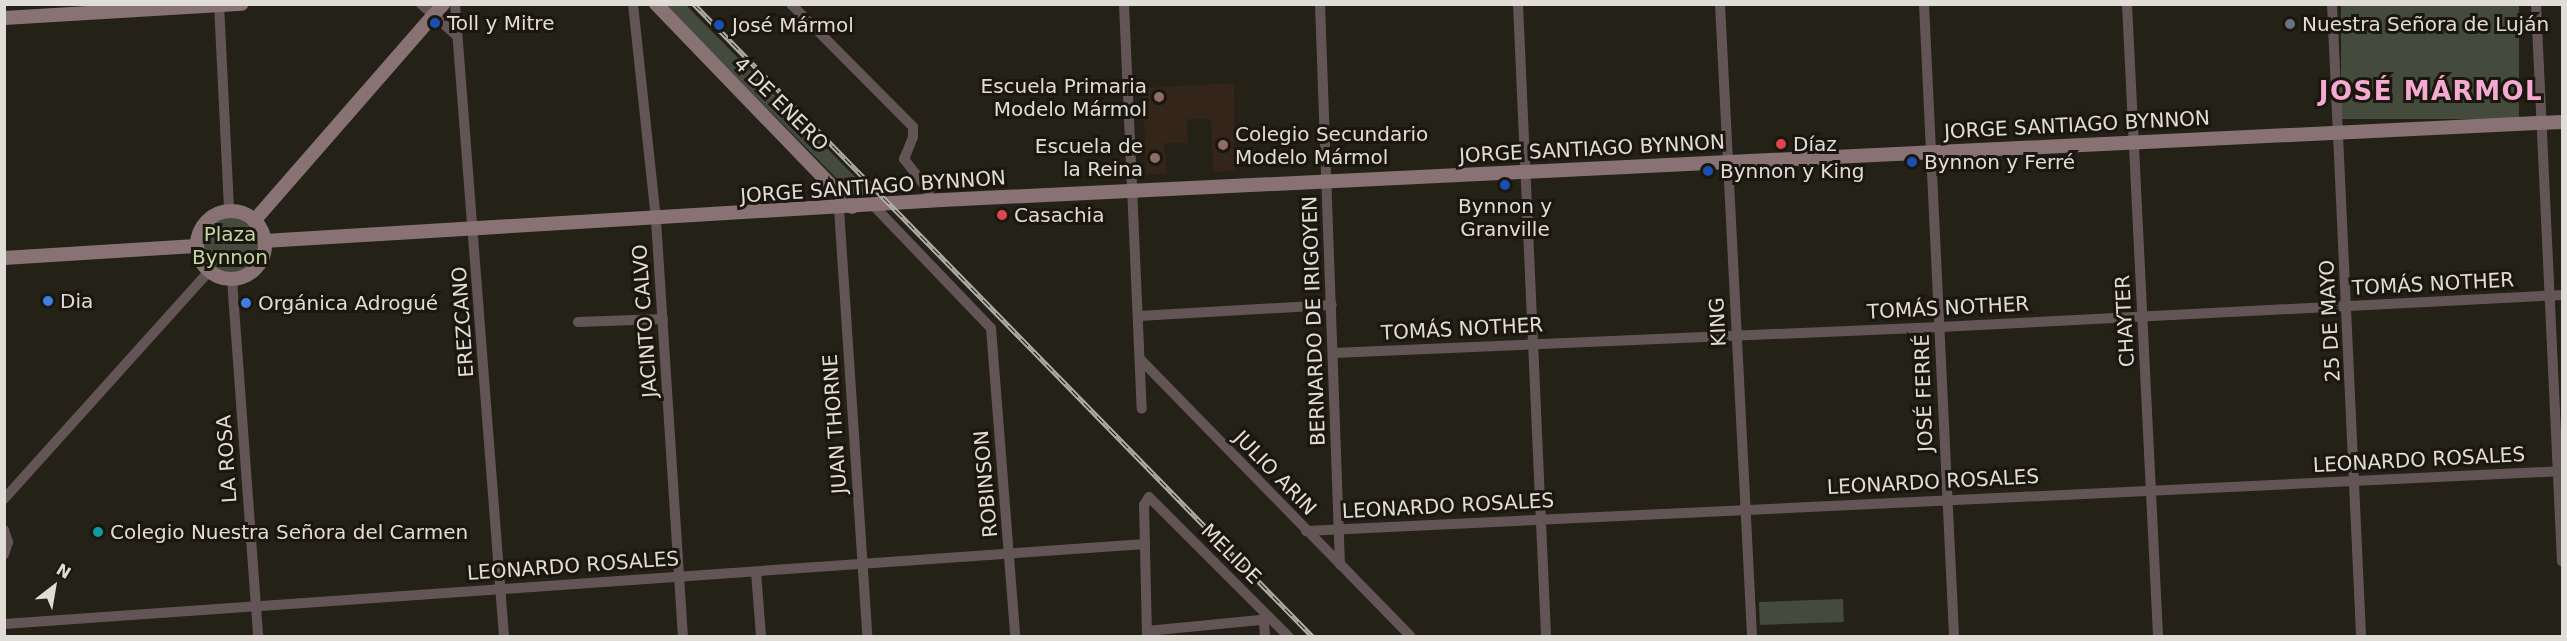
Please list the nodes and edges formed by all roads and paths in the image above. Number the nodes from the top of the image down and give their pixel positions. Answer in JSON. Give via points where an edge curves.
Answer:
{"nodes":[{"id":1,"x":242,"y":4,"type":"edge"},
{"id":2,"x":421,"y":4,"type":"edge"},
{"id":3,"x":443,"y":4,"type":"edge"},
{"id":4,"x":455,"y":4,"type":"edge"},
{"id":5,"x":633,"y":4,"type":"edge"},
{"id":6,"x":656,"y":4,"type":"edge"},
{"id":7,"x":791,"y":4,"type":"edge"},
{"id":8,"x":1124,"y":4,"type":"edge"},
{"id":9,"x":1320,"y":4,"type":"edge"},
{"id":10,"x":1518,"y":4,"type":"edge"},
{"id":11,"x":1720,"y":4,"type":"edge"},
{"id":12,"x":1924,"y":4,"type":"edge"},
{"id":13,"x":2127,"y":4,"type":"edge"},
{"id":14,"x":2332,"y":4,"type":"edge"},
{"id":15,"x":2536,"y":4,"type":"edge"},
{"id":16,"x":219,"y":5,"type":"edge"},
{"id":17,"x":65,"y":9,"type":"edge"},
{"id":18,"x":433,"y":15,"type":"junction"},
{"id":19,"x":4,"y":18,"type":"edge"},
{"id":20,"x":457,"y":36,"type":"junction"},
{"id":21,"x":2562,"y":122,"type":"edge"},
{"id":22,"x":2541,"y":123,"type":"junction"},
{"id":23,"x":2339,"y":133,"type":"junction"},
{"id":24,"x":2134,"y":142,"type":"junction"},
{"id":25,"x":1931,"y":152,"type":"junction"},
{"id":26,"x":1727,"y":162,"type":"junction"},
{"id":27,"x":1526,"y":172,"type":"junction"},
{"id":28,"x":1326,"y":183,"type":"junction"},
{"id":29,"x":1134,"y":192,"type":"junction"},
{"id":30,"x":930,"y":201,"type":"junction"},
{"id":31,"x":873,"y":206,"type":"junction"},
{"id":32,"x":845,"y":208,"type":"junction"},
{"id":33,"x":229,"y":211,"type":"junction"},
{"id":34,"x":656,"y":220,"type":"junction"},
{"id":35,"x":254,"y":221,"type":"junction"},
{"id":36,"x":474,"y":230,"type":"junction"},
{"id":37,"x":264,"y":241,"type":"junction"},
{"id":38,"x":196,"y":246,"type":"junction"},
{"id":39,"x":4,"y":258,"type":"edge"},
{"id":40,"x":209,"y":272,"type":"junction"},
{"id":41,"x":232,"y":279,"type":"junction"},
{"id":42,"x":2562,"y":295,"type":"edge"},
{"id":43,"x":2550,"y":296,"type":"junction"},
{"id":44,"x":1332,"y":304,"type":"junction"},
{"id":45,"x":2347,"y":307,"type":"junction"},
{"id":46,"x":1139,"y":316,"type":"junction"},
{"id":47,"x":2143,"y":317,"type":"junction"},
{"id":48,"x":663,"y":319,"type":"junction"},
{"id":49,"x":578,"y":322,"type":"dead end"},
{"id":50,"x":1940,"y":327,"type":"junction"},
{"id":51,"x":1737,"y":335,"type":"junction"},
{"id":52,"x":1533,"y":344,"type":"junction"},
{"id":53,"x":1334,"y":353,"type":"junction"},
{"id":54,"x":1141,"y":360,"type":"junction"},
{"id":55,"x":1142,"y":409,"type":"dead end"},
{"id":56,"x":2560,"y":471,"type":"edge"},
{"id":57,"x":2355,"y":481,"type":"junction"},
{"id":58,"x":2152,"y":491,"type":"junction"},
{"id":59,"x":4,"y":499,"type":"edge"},
{"id":60,"x":1947,"y":500,"type":"junction"},
{"id":61,"x":1745,"y":509,"type":"junction"},
{"id":62,"x":1541,"y":520,"type":"junction"},
{"id":63,"x":1340,"y":529,"type":"junction"},
{"id":64,"x":4,"y":530,"type":"edge"},
{"id":65,"x":1306,"y":531,"type":"junction"},
{"id":66,"x":1145,"y":544,"type":"junction"},
{"id":67,"x":4,"y":554,"type":"edge"},
{"id":68,"x":1010,"y":555,"type":"junction"},
{"id":69,"x":2562,"y":561,"type":"edge"},
{"id":70,"x":863,"y":565,"type":"junction"},
{"id":71,"x":1340,"y":565,"type":"junction"},
{"id":72,"x":756,"y":572,"type":"junction"},
{"id":73,"x":680,"y":576,"type":"junction"},
{"id":74,"x":501,"y":590,"type":"junction"},
{"id":75,"x":256,"y":609,"type":"junction"},
{"id":76,"x":1267,"y":621,"type":"junction"},
{"id":77,"x":4,"y":624,"type":"edge"},
{"id":78,"x":1147,"y":634,"type":"edge"},
{"id":79,"x":258,"y":636,"type":"edge"},
{"id":80,"x":504,"y":636,"type":"edge"},
{"id":81,"x":683,"y":636,"type":"edge"},
{"id":82,"x":761,"y":636,"type":"edge"},
{"id":83,"x":867,"y":636,"type":"edge"},
{"id":84,"x":1015,"y":636,"type":"edge"},
{"id":85,"x":1265,"y":636,"type":"edge"},
{"id":86,"x":1288,"y":636,"type":"edge"},
{"id":87,"x":1410,"y":636,"type":"edge"},
{"id":88,"x":1546,"y":636,"type":"edge"},
{"id":89,"x":1752,"y":636,"type":"edge"},
{"id":90,"x":1954,"y":636,"type":"edge"},
{"id":91,"x":2158,"y":636,"type":"edge"},
{"id":92,"x":2361,"y":636,"type":"edge"}],
"edges":[{"from":1,"to":16,"type":"street"},
{"from":2,"to":18,"type":"street"},
{"from":3,"to":18,"type":"street"},
{"from":4,"to":20,"type":"street","name":"EREZCANO"},
{"from":5,"to":34,"type":"street","name":"JACINTO CALVO"},
{"from":6,"to":32,"type":"street","name":"4 DE ENERO"},
{"from":7,"to":30,"type":"street","via":[[913,127],[904,159],[928,190]]},
{"from":8,"to":29,"type":"street"},
{"from":9,"to":28,"type":"street","name":"BERNARDO DE IRIGOYEN"},
{"from":10,"to":27,"type":"street"},
{"from":11,"to":26,"type":"street","name":"KING"},
{"from":12,"to":25,"type":"street","name":"JOSÉ FERRÉ"},
{"from":13,"to":24,"type":"street","name":"CHAYTER"},
{"from":14,"to":23,"type":"street","name":"25 DE MAYO"},
{"from":15,"to":22,"type":"street"},
{"from":16,"to":17,"type":"street"},
{"from":16,"to":33,"type":"street"},
{"from":17,"to":19,"type":"street"},
{"from":18,"to":20,"type":"street"},
{"from":18,"to":35,"type":"street"},
{"from":20,"to":36,"type":"street","name":"EREZCANO"},
{"from":21,"to":22,"type":"street","name":"JORGE SANTIAGO BYNNON"},
{"from":22,"to":23,"type":"street","name":"JORGE SANTIAGO BYNNON"},
{"from":22,"to":43,"type":"street"},
{"from":23,"to":24,"type":"street","name":"JORGE SANTIAGO BYNNON"},
{"from":23,"to":45,"type":"street","name":"25 DE MAYO"},
{"from":24,"to":25,"type":"street","name":"JORGE SANTIAGO BYNNON"},
{"from":24,"to":47,"type":"street","name":"CHAYTER"},
{"from":25,"to":26,"type":"street","name":"JORGE SANTIAGO BYNNON"},
{"from":25,"to":50,"type":"street","name":"JOSÉ FERRÉ"},
{"from":26,"to":27,"type":"street","name":"JORGE SANTIAGO BYNNON"},
{"from":26,"to":51,"type":"street","name":"KING"},
{"from":27,"to":28,"type":"street","name":"JORGE SANTIAGO BYNNON"},
{"from":27,"to":52,"type":"street"},
{"from":28,"to":29,"type":"street","name":"JORGE SANTIAGO BYNNON"},
{"from":28,"to":44,"type":"street","name":"BERNARDO DE IRIGOYEN"},
{"from":29,"to":30,"type":"street","name":"JORGE SANTIAGO BYNNON"},
{"from":29,"to":46,"type":"street"},
{"from":30,"to":31,"type":"street","name":"JORGE SANTIAGO BYNNON"},
{"from":31,"to":32,"type":"street","name":"JORGE SANTIAGO BYNNON"},
{"from":31,"to":68,"type":"street","name":"ROBINSON","via":[[991,328]]},
{"from":32,"to":34,"type":"street","name":"JORGE SANTIAGO BYNNON"},
{"from":32,"to":70,"type":"street","name":"JUAN THORNE"},
{"from":33,"to":35,"type":"street"},
{"from":33,"to":38,"type":"street","via":[[219,213],[202,226]]},
{"from":34,"to":36,"type":"street","name":"JORGE SANTIAGO BYNNON"},
{"from":34,"to":48,"type":"street","name":"JACINTO CALVO"},
{"from":35,"to":37,"type":"street"},
{"from":36,"to":37,"type":"street","name":"JORGE SANTIAGO BYNNON"},
{"from":36,"to":74,"type":"street","name":"EREZCANO"},
{"from":37,"to":41,"type":"street","via":[[260,263],[243,277]]},
{"from":38,"to":39,"type":"street"},
{"from":38,"to":40,"type":"street"},
{"from":40,"to":41,"type":"street"},
{"from":40,"to":59,"type":"street"},
{"from":41,"to":75,"type":"street","name":"LA ROSA"},
{"from":42,"to":43,"type":"street","name":"TOMÁS NOTHER"},
{"from":43,"to":45,"type":"street","name":"TOMÁS NOTHER"},
{"from":43,"to":56,"type":"street"},
{"from":44,"to":46,"type":"street"},
{"from":44,"to":53,"type":"street","name":"BERNARDO DE IRIGOYEN"},
{"from":45,"to":47,"type":"street","name":"TOMÁS NOTHER"},
{"from":45,"to":57,"type":"street","name":"25 DE MAYO"},
{"from":46,"to":54,"type":"street"},
{"from":47,"to":50,"type":"street","name":"TOMÁS NOTHER"},
{"from":47,"to":58,"type":"street","name":"CHAYTER"},
{"from":48,"to":49,"type":"street"},
{"from":48,"to":73,"type":"street","name":"JACINTO CALVO"},
{"from":50,"to":51,"type":"street","name":"TOMÁS NOTHER"},
{"from":50,"to":60,"type":"street","name":"JOSÉ FERRÉ"},
{"from":51,"to":52,"type":"street","name":"TOMÁS NOTHER"},
{"from":51,"to":61,"type":"street","name":"KING"},
{"from":52,"to":53,"type":"street","name":"TOMÁS NOTHER"},
{"from":52,"to":62,"type":"street"},
{"from":53,"to":63,"type":"street","name":"BERNARDO DE IRIGOYEN"},
{"from":54,"to":55,"type":"street"},
{"from":54,"to":65,"type":"street","name":"JULIO ARIN"},
{"from":56,"to":57,"type":"street","name":"LEONARDO ROSALES"},
{"from":56,"to":69,"type":"street"},
{"from":57,"to":58,"type":"street","name":"LEONARDO ROSALES"},
{"from":57,"to":92,"type":"street","name":"25 DE MAYO"},
{"from":58,"to":60,"type":"street","name":"LEONARDO ROSALES"},
{"from":58,"to":91,"type":"street","name":"CHAYTER"},
{"from":60,"to":61,"type":"street","name":"LEONARDO ROSALES"},
{"from":60,"to":90,"type":"street","name":"JOSÉ FERRÉ"},
{"from":61,"to":62,"type":"street","name":"LEONARDO ROSALES"},
{"from":61,"to":89,"type":"street","name":"KING"},
{"from":62,"to":63,"type":"street","name":"LEONARDO ROSALES"},
{"from":62,"to":88,"type":"street"},
{"from":63,"to":65,"type":"street","name":"LEONARDO ROSALES"},
{"from":63,"to":71,"type":"street","name":"BERNARDO DE IRIGOYEN"},
{"from":64,"to":67,"type":"street","via":[[8,542]]},
{"from":65,"to":71,"type":"street","name":"JULIO ARIN"},
{"from":66,"to":68,"type":"street","name":"LEONARDO ROSALES"},
{"from":66,"to":76,"type":"street","name":"MELIDE","via":[[1144,505],[1149,497]]},
{"from":66,"to":78,"type":"street"},
{"from":68,"to":70,"type":"street","name":"LEONARDO ROSALES"},
{"from":68,"to":84,"type":"street","name":"ROBINSON"},
{"from":70,"to":72,"type":"street","name":"LEONARDO ROSALES"},
{"from":70,"to":83,"type":"street","name":"JUAN THORNE"},
{"from":71,"to":87,"type":"street","name":"JULIO ARIN"},
{"from":72,"to":73,"type":"street","name":"LEONARDO ROSALES"},
{"from":72,"to":82,"type":"street"},
{"from":73,"to":74,"type":"street","name":"LEONARDO ROSALES"},
{"from":73,"to":81,"type":"street","name":"JACINTO CALVO"},
{"from":74,"to":75,"type":"street","name":"LEONARDO ROSALES"},
{"from":74,"to":80,"type":"street","name":"EREZCANO"},
{"from":75,"to":77,"type":"street","name":"LEONARDO ROSALES"},
{"from":75,"to":79,"type":"street","name":"LA ROSA"},
{"from":76,"to":78,"type":"street"},
{"from":76,"to":85,"type":"street"},
{"from":76,"to":86,"type":"street","name":"MELIDE"}]}
